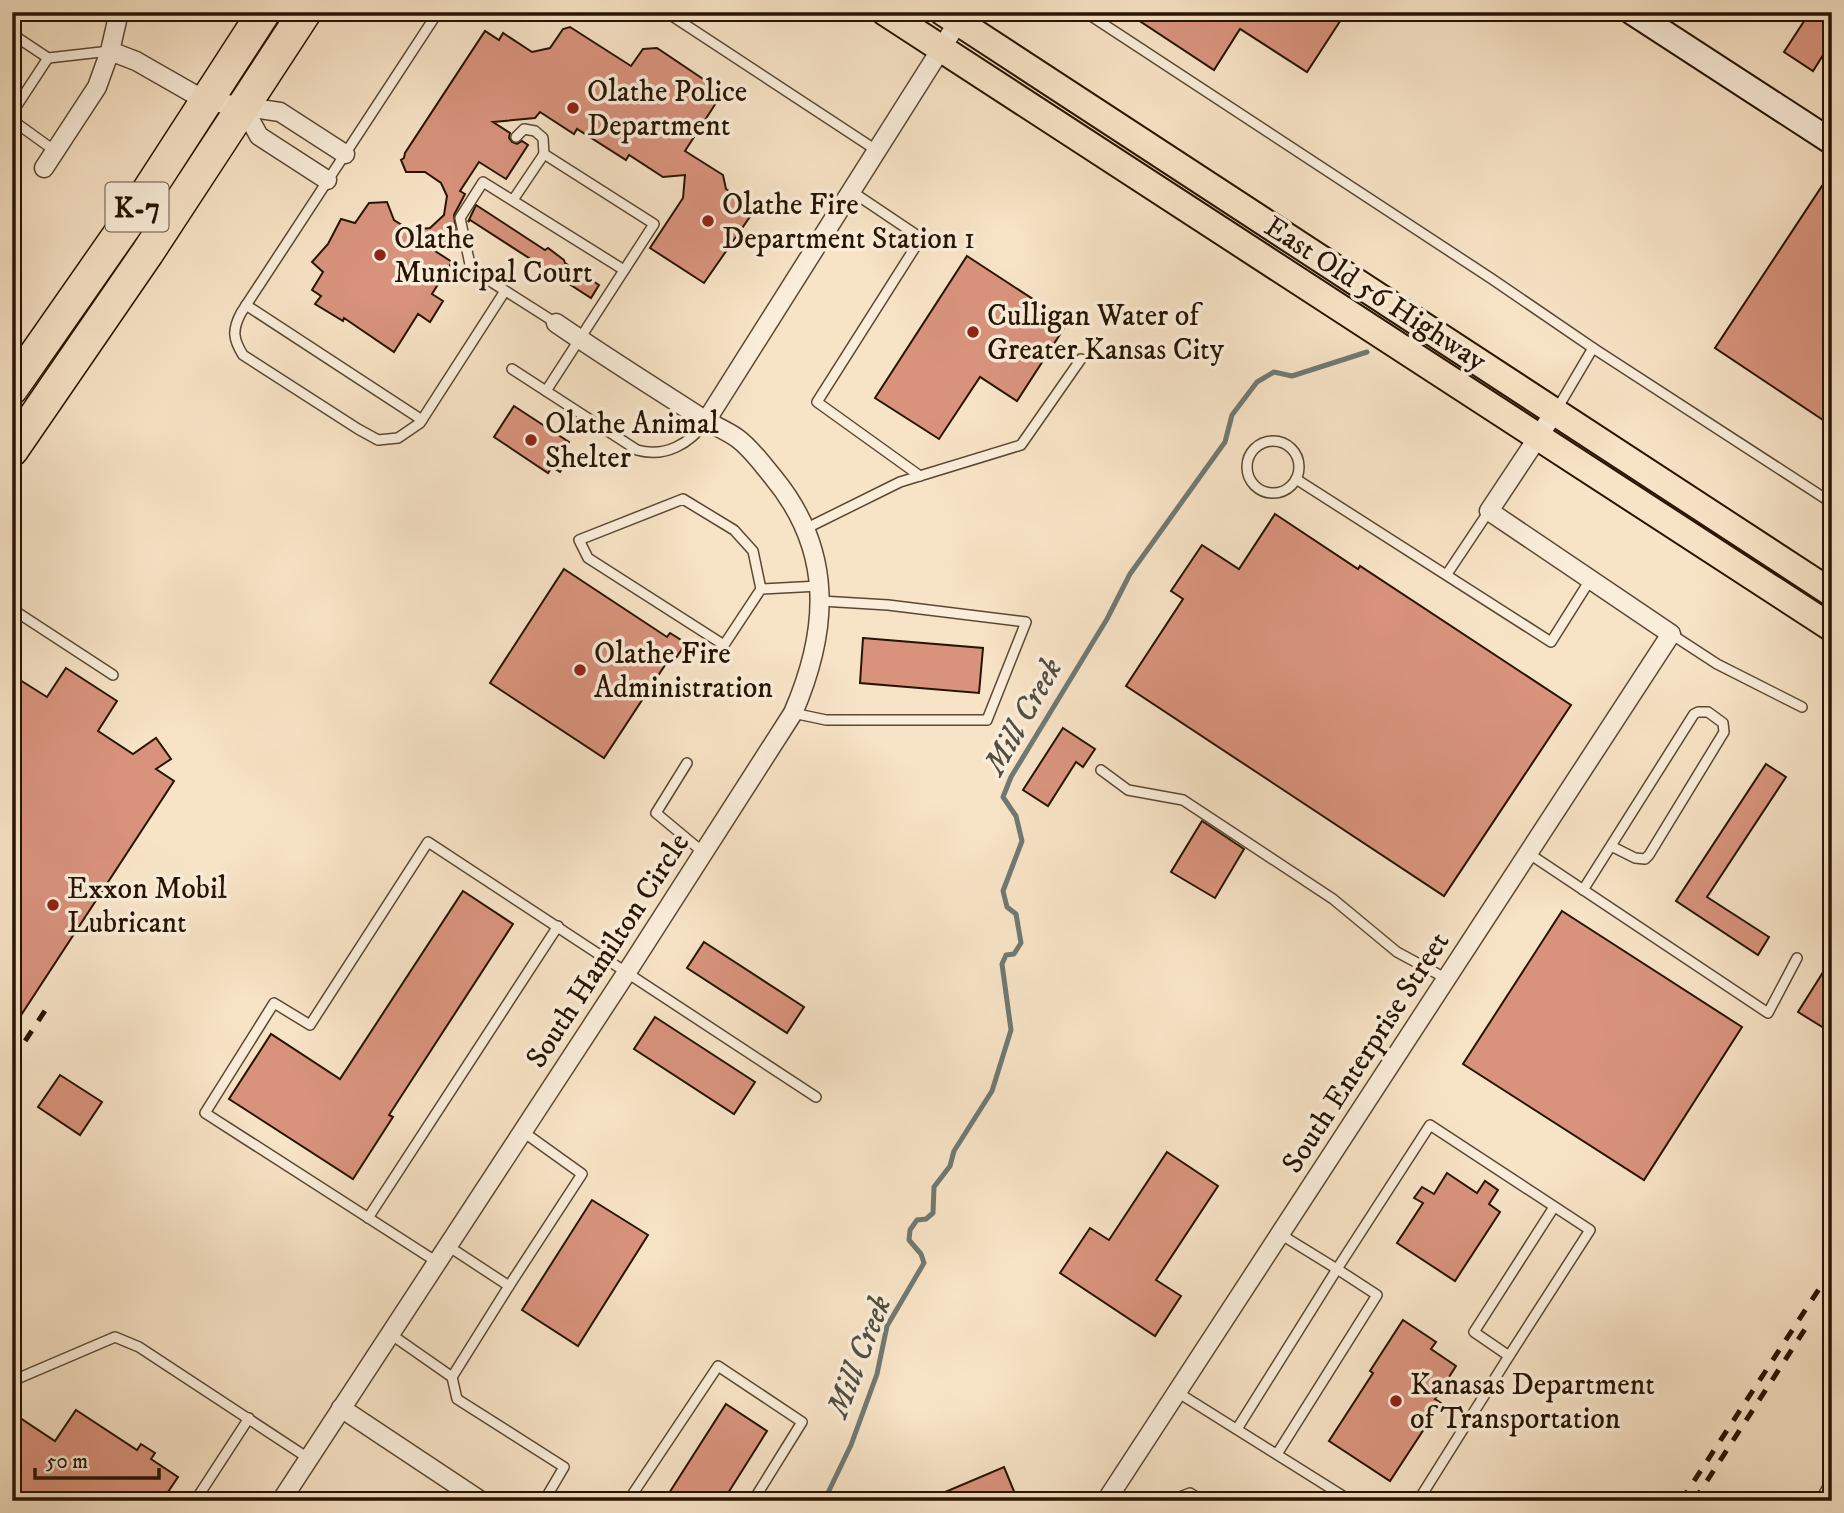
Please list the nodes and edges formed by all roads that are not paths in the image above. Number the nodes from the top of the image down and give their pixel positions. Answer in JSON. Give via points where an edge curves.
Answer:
{"nodes":[{"id":1,"x":119,"y":12,"type":"edge"},
{"id":2,"x":264,"y":12,"type":"edge"},
{"id":3,"x":305,"y":12,"type":"edge"},
{"id":4,"x":438,"y":12,"type":"edge"},
{"id":5,"x":666,"y":12,"type":"edge"},
{"id":6,"x":885,"y":12,"type":"edge"},
{"id":7,"x":1085,"y":12,"type":"edge"},
{"id":8,"x":1632,"y":12,"type":"edge"},
{"id":9,"x":951,"y":17,"type":"edge"},
{"id":10,"x":12,"y":34,"type":"edge"},
{"id":11,"x":941,"y":49,"type":"junction"},
{"id":12,"x":110,"y":51,"type":"junction"},
{"id":13,"x":48,"y":58,"type":"junction"},
{"id":14,"x":206,"y":101,"type":"junction"},
{"id":15,"x":243,"y":107,"type":"junction"},
{"id":16,"x":12,"y":113,"type":"edge"},
{"id":17,"x":12,"y":120,"type":"edge"},
{"id":18,"x":516,"y":137,"type":"dead end"},
{"id":19,"x":1832,"y":142,"type":"edge"},
{"id":20,"x":876,"y":150,"type":"junction"},
{"id":21,"x":55,"y":151,"type":"junction"},
{"id":22,"x":544,"y":153,"type":"junction"},
{"id":23,"x":345,"y":154,"type":"junction"},
{"id":24,"x":44,"y":169,"type":"dead end"},
{"id":25,"x":327,"y":180,"type":"junction"},
{"id":26,"x":850,"y":191,"type":"junction"},
{"id":27,"x":513,"y":200,"type":"junction"},
{"id":28,"x":624,"y":270,"type":"junction"},
{"id":29,"x":505,"y":291,"type":"junction"},
{"id":30,"x":246,"y":305,"type":"junction"},
{"id":31,"x":556,"y":323,"type":"joint"},
{"id":32,"x":579,"y":339,"type":"junction"},
{"id":33,"x":1593,"y":348,"type":"junction"},
{"id":34,"x":1082,"y":359,"type":"dead end"},
{"id":35,"x":512,"y":369,"type":"dead end"},
{"id":36,"x":12,"y":388,"type":"edge"},
{"id":37,"x":546,"y":391,"type":"junction"},
{"id":38,"x":1554,"y":413,"type":"junction"},
{"id":39,"x":422,"y":420,"type":"junction"},
{"id":40,"x":706,"y":421,"type":"junction"},
{"id":41,"x":1538,"y":438,"type":"junction"},
{"id":42,"x":12,"y":450,"type":"edge"},
{"id":43,"x":920,"y":476,"type":"junction"},
{"id":44,"x":1296,"y":479,"type":"junction"},
{"id":45,"x":1831,"y":501,"type":"edge"},
{"id":46,"x":1489,"y":511,"type":"junction"},
{"id":47,"x":805,"y":529,"type":"junction"},
{"id":48,"x":1447,"y":574,"type":"junction"},
{"id":49,"x":1590,"y":580,"type":"junction"},
{"id":50,"x":761,"y":589,"type":"junction"},
{"id":51,"x":821,"y":593,"type":"junction"},
{"id":52,"x":1832,"y":593,"type":"edge"},
{"id":53,"x":12,"y":609,"type":"edge"},
{"id":54,"x":1832,"y":628,"type":"edge"},
{"id":55,"x":1671,"y":634,"type":"junction"},
{"id":56,"x":113,"y":675,"type":"dead end"},
{"id":57,"x":1802,"y":707,"type":"dead end"},
{"id":58,"x":793,"y":713,"type":"junction"},
{"id":59,"x":687,"y":763,"type":"dead end"},
{"id":60,"x":1101,"y":770,"type":"dead end"},
{"id":61,"x":1611,"y":846,"type":"junction"},
{"id":62,"x":704,"y":853,"type":"junction"},
{"id":63,"x":1528,"y":853,"type":"junction"},
{"id":64,"x":1583,"y":890,"type":"junction"},
{"id":65,"x":558,"y":926,"type":"junction"},
{"id":66,"x":1797,"y":958,"type":"dead end"},
{"id":67,"x":627,"y":972,"type":"junction"},
{"id":68,"x":1447,"y":979,"type":"junction"},
{"id":69,"x":816,"y":1097,"type":"dead end"},
{"id":70,"x":522,"y":1131,"type":"junction"},
{"id":71,"x":1554,"y":1207,"type":"junction"},
{"id":72,"x":368,"y":1218,"type":"junction"},
{"id":73,"x":1280,"y":1234,"type":"junction"},
{"id":74,"x":448,"y":1246,"type":"junction"},
{"id":75,"x":437,"y":1262,"type":"junction"},
{"id":76,"x":1337,"y":1269,"type":"junction"},
{"id":77,"x":509,"y":1286,"type":"junction"},
{"id":78,"x":389,"y":1333,"type":"junction"},
{"id":79,"x":1509,"y":1356,"type":"junction"},
{"id":80,"x":452,"y":1377,"type":"junction"},
{"id":81,"x":12,"y":1381,"type":"edge"},
{"id":82,"x":1177,"y":1392,"type":"junction"},
{"id":83,"x":341,"y":1408,"type":"junction"},
{"id":84,"x":249,"y":1418,"type":"junction"},
{"id":85,"x":1237,"y":1429,"type":"junction"},
{"id":86,"x":1277,"y":1454,"type":"junction"},
{"id":87,"x":308,"y":1458,"type":"junction"},
{"id":88,"x":1832,"y":1479,"type":"edge"},
{"id":89,"x":475,"y":1499,"type":"edge"},
{"id":90,"x":195,"y":1501,"type":"edge"},
{"id":91,"x":281,"y":1501,"type":"edge"},
{"id":92,"x":544,"y":1501,"type":"edge"},
{"id":93,"x":628,"y":1501,"type":"edge"},
{"id":94,"x":753,"y":1501,"type":"edge"},
{"id":95,"x":1106,"y":1501,"type":"edge"},
{"id":96,"x":1179,"y":1501,"type":"edge"},
{"id":97,"x":1203,"y":1501,"type":"edge"},
{"id":98,"x":1351,"y":1501,"type":"edge"},
{"id":99,"x":1418,"y":1501,"type":"edge"},
{"id":100,"x":1820,"y":1501,"type":"edge"}],
"edges":[{"from":1,"to":12,"type":"street"},
{"from":2,"to":14,"type":"highway","number":"K-7"},
{"from":3,"to":15,"type":"highway","number":"K-7"},
{"from":4,"to":23,"type":"lane"},
{"from":5,"to":20,"type":"lane"},
{"from":6,"to":11,"type":"main road","name":"East Old 56 Highway"},
{"from":7,"to":33,"type":"lane"},
{"from":8,"to":19,"type":"street"},
{"from":9,"to":11,"type":"street"},
{"from":9,"to":38,"type":"main road","name":"East Old 56 Highway"},
{"from":10,"to":13,"type":"lane"},
{"from":11,"to":20,"type":"street"},
{"from":11,"to":41,"type":"main road","name":"East Old 56 Highway"},
{"from":12,"to":13,"type":"lane"},
{"from":12,"to":14,"type":"street"},
{"from":12,"to":21,"type":"street","via":[[97,87]]},
{"from":13,"to":16,"type":"lane"},
{"from":14,"to":15,"type":"street"},
{"from":14,"to":36,"type":"highway","number":"K-7"},
{"from":15,"to":23,"type":"street","via":[[280,112]]},
{"from":15,"to":25,"type":"street","via":[[259,136]]},
{"from":15,"to":42,"type":"highway","number":"K-7"},
{"from":17,"to":21,"type":"lane"},
{"from":18,"to":22,"type":"lane","via":[[524,129],[535,131],[542,138]]},
{"from":20,"to":26,"type":"street"},
{"from":21,"to":24,"type":"street"},
{"from":22,"to":27,"type":"lane"},
{"from":22,"to":28,"type":"lane","via":[[654,224]]},
{"from":23,"to":25,"type":"lane"},
{"from":25,"to":30,"type":"lane"},
{"from":26,"to":40,"type":"street"},
{"from":26,"to":43,"type":"lane","via":[[921,238],[817,402]]},
{"from":27,"to":28,"type":"lane"},
{"from":27,"to":29,"type":"lane","via":[[483,182],[460,218],[471,269]]},
{"from":28,"to":32,"type":"lane"},
{"from":29,"to":31,"type":"lane"},
{"from":29,"to":39,"type":"lane"},
{"from":30,"to":39,"type":"lane"},
{"from":30,"to":39,"type":"lane","via":[[234,339],[243,355],[378,440],[398,438]]},
{"from":31,"to":32,"type":"street","name":"South Hamilton Circle"},
{"from":32,"to":37,"type":"lane"},
{"from":32,"to":40,"type":"street","name":"South Hamilton Circle"},
{"from":33,"to":38,"type":"lane"},
{"from":33,"to":45,"type":"lane"},
{"from":34,"to":43,"type":"lane","via":[[1021,445]]},
{"from":35,"to":37,"type":"lane"},
{"from":37,"to":40,"type":"lane","via":[[649,454],[662,453],[696,435]]},
{"from":38,"to":41,"type":"street"},
{"from":38,"to":52,"type":"main road","name":"East Old 56 Highway"},
{"from":40,"to":47,"type":"street","name":"South Hamilton Circle","via":[[759,459],[781,486]]},
{"from":41,"to":46,"type":"street"},
{"from":41,"to":54,"type":"main road","name":"East Old 56 Highway"},
{"from":43,"to":47,"type":"lane"},
{"from":44,"to":44,"type":"lane","via":[[1281,492],[1264,491],[1248,474],[1249,458],[1266,442],[1283,443],[1296,455]]},
{"from":44,"to":48,"type":"lane"},
{"from":46,"to":48,"type":"lane"},
{"from":46,"to":49,"type":"street"},
{"from":47,"to":51,"type":"street","name":"South Hamilton Circle"},
{"from":48,"to":49,"type":"lane","via":[[1551,642]]},
{"from":49,"to":55,"type":"street"},
{"from":50,"to":50,"type":"lane","via":[[753,551],[734,530],[683,499],[579,540],[588,558],[723,645]]},
{"from":50,"to":51,"type":"lane"},
{"from":51,"to":58,"type":"street","name":"South Hamilton Circle","via":[[816,650]]},
{"from":51,"to":58,"type":"lane","via":[[1026,622],[988,720],[826,720]]},
{"from":53,"to":56,"type":"lane"},
{"from":55,"to":57,"type":"lane","via":[[1717,664]]},
{"from":55,"to":63,"type":"street","name":"South Enterprise Street"},
{"from":58,"to":62,"type":"street","name":"South Hamilton Circle"},
{"from":59,"to":62,"type":"lane","via":[[656,813]]},
{"from":60,"to":68,"type":"lane","via":[[1128,790],[1183,800],[1333,899],[1397,952]]},
{"from":61,"to":61,"type":"lane","via":[[1694,714],[1708,712],[1723,723],[1724,732],[1649,855],[1636,858]]},
{"from":61,"to":64,"type":"lane"},
{"from":62,"to":67,"type":"street","name":"South Hamilton Circle"},
{"from":63,"to":64,"type":"lane"},
{"from":63,"to":68,"type":"street","name":"South Enterprise Street"},
{"from":64,"to":66,"type":"lane","via":[[1768,1013]]},
{"from":65,"to":67,"type":"lane"},
{"from":65,"to":72,"type":"lane"},
{"from":65,"to":72,"type":"lane","via":[[428,842],[310,1025],[274,1003],[205,1113]]},
{"from":67,"to":69,"type":"lane"},
{"from":67,"to":70,"type":"street","name":"South Hamilton Circle"},
{"from":68,"to":73,"type":"street","name":"South Enterprise Street"},
{"from":70,"to":74,"type":"street","name":"South Hamilton Circle"},
{"from":70,"to":77,"type":"lane","via":[[582,1174]]},
{"from":71,"to":76,"type":"lane","via":[[1430,1125]]},
{"from":71,"to":79,"type":"lane","via":[[1474,1332]]},
{"from":71,"to":79,"type":"lane","via":[[1590,1230]]},
{"from":72,"to":75,"type":"lane"},
{"from":73,"to":76,"type":"lane"},
{"from":73,"to":82,"type":"street","name":"South Enterprise Street"},
{"from":74,"to":75,"type":"street","name":"South Hamilton Circle"},
{"from":74,"to":77,"type":"lane"},
{"from":75,"to":78,"type":"street","name":"South Hamilton Circle"},
{"from":76,"to":85,"type":"lane"},
{"from":76,"to":86,"type":"lane","via":[[1377,1295]]},
{"from":77,"to":80,"type":"lane"},
{"from":78,"to":80,"type":"lane"},
{"from":78,"to":83,"type":"street","name":"South Hamilton Circle"},
{"from":79,"to":99,"type":"lane"},
{"from":80,"to":92,"type":"lane","via":[[457,1399],[564,1467]]},
{"from":81,"to":84,"type":"lane","via":[[115,1338],[139,1347]]},
{"from":82,"to":85,"type":"lane"},
{"from":82,"to":95,"type":"street","name":"South Enterprise Street"},
{"from":83,"to":87,"type":"street","name":"South Hamilton Circle"},
{"from":83,"to":89,"type":"street"},
{"from":84,"to":87,"type":"lane"},
{"from":84,"to":90,"type":"lane"},
{"from":85,"to":86,"type":"lane"},
{"from":86,"to":98,"type":"lane"},
{"from":87,"to":91,"type":"street","name":"South Hamilton Circle"},
{"from":88,"to":100,"type":"lane"},
{"from":93,"to":94,"type":"lane","via":[[718,1366],[802,1422]]},
{"from":96,"to":97,"type":"lane","via":[[1190,1493]]}]}
